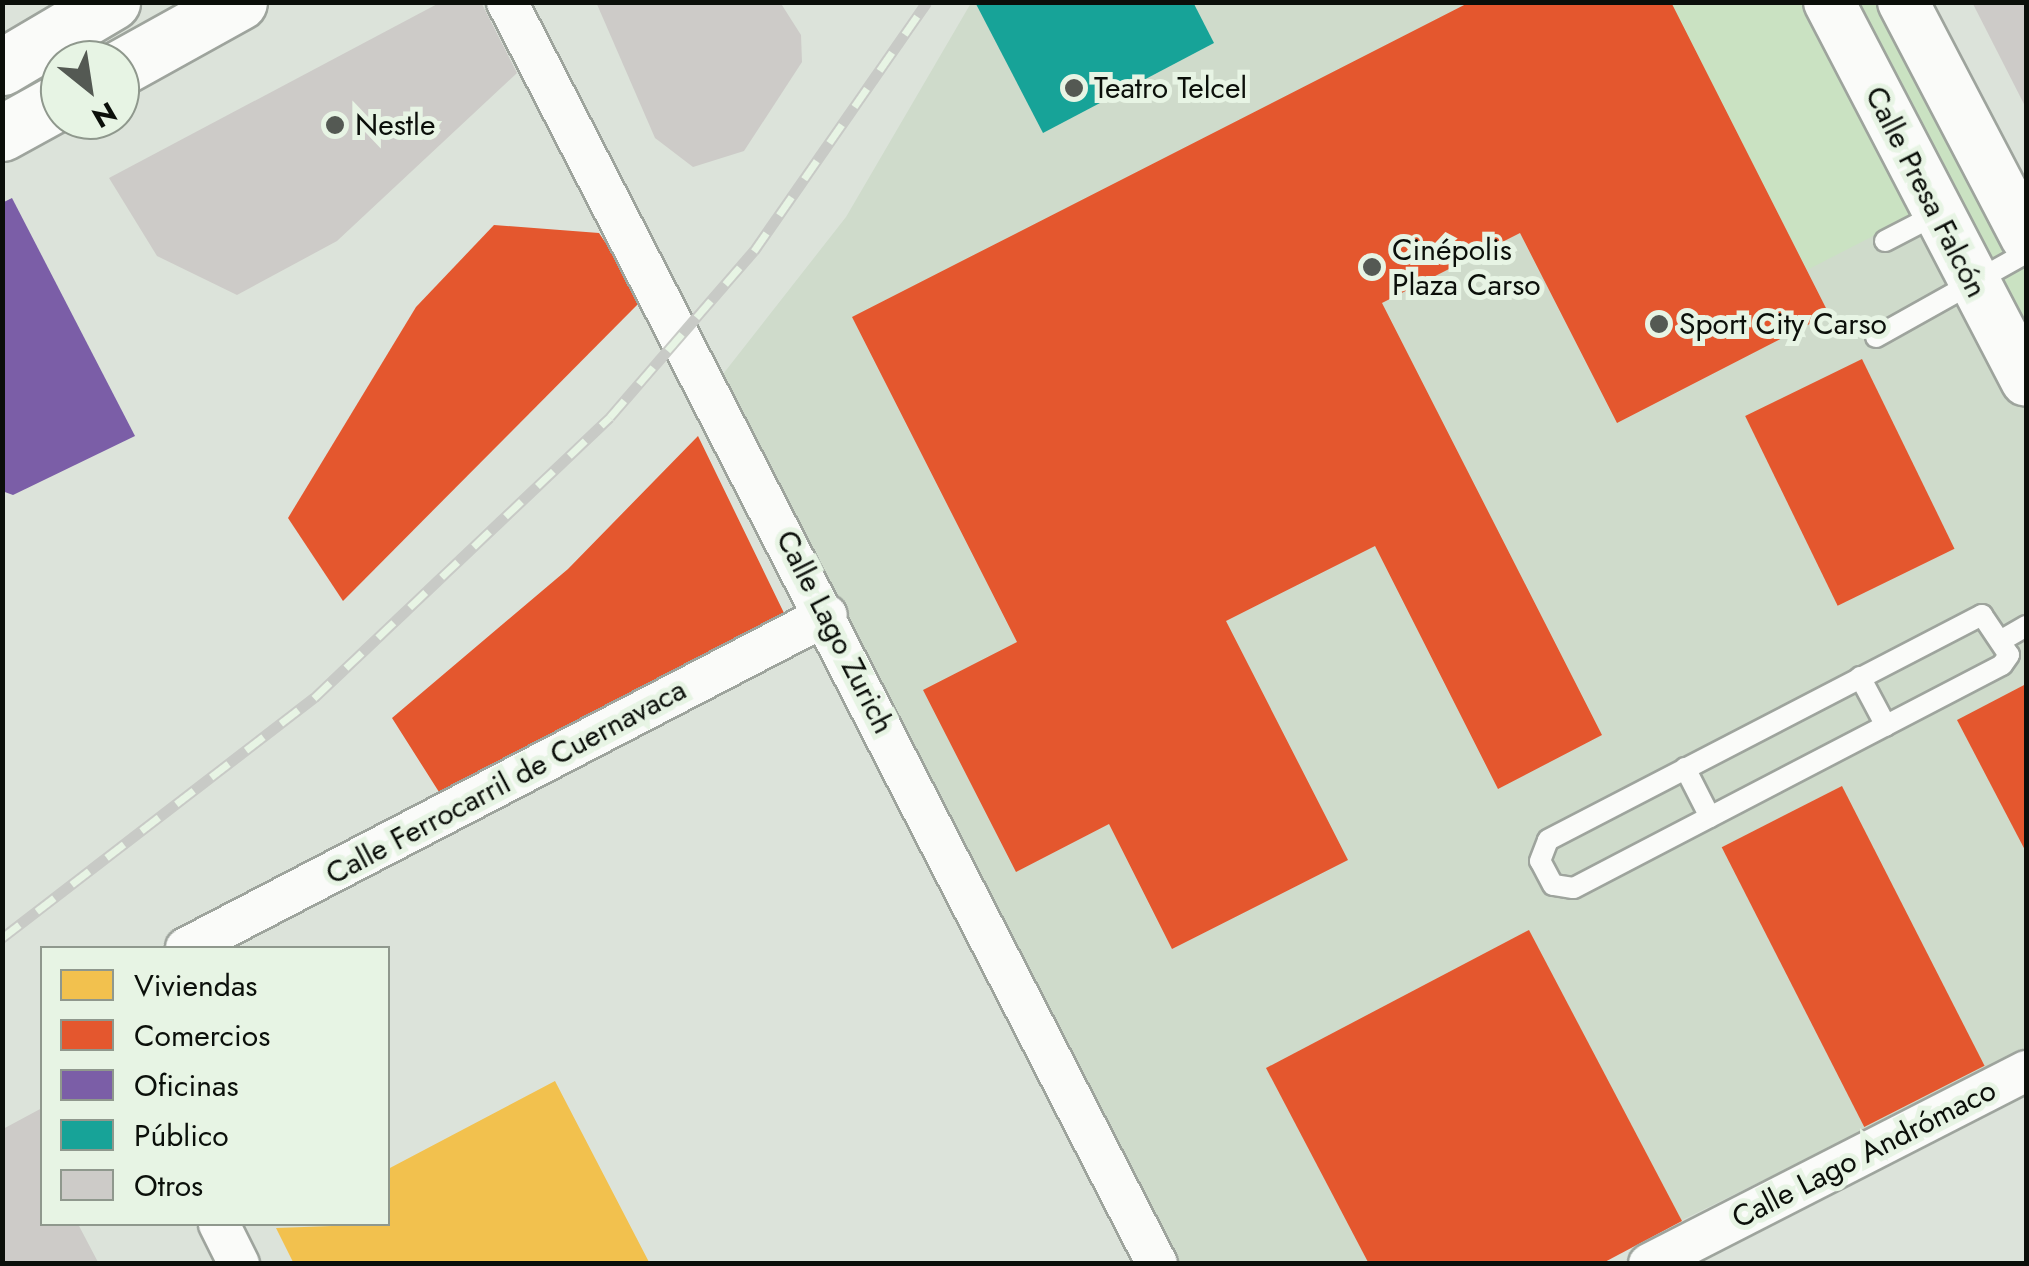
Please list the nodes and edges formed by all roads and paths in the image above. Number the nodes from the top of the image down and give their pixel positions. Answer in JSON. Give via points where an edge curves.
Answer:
{"nodes":[{"id":1,"x":112,"y":2,"type":"edge"},
{"id":2,"x":239,"y":2,"type":"edge"},
{"id":3,"x":507,"y":2,"type":"edge"},
{"id":4,"x":1830,"y":2,"type":"edge"},
{"id":5,"x":1903,"y":2,"type":"edge"},
{"id":6,"x":140,"y":57,"type":"edge"},
{"id":7,"x":2,"y":66,"type":"edge"},
{"id":8,"x":40,"y":112,"type":"edge"},
{"id":9,"x":2,"y":133,"type":"edge"},
{"id":10,"x":1973,"y":136,"type":"junction"},
{"id":11,"x":1912,"y":167,"type":"junction"},
{"id":12,"x":1937,"y":214,"type":"junction"},
{"id":13,"x":2026,"y":237,"type":"edge"},
{"id":14,"x":1885,"y":241,"type":"dead end"},
{"id":15,"x":2026,"y":253,"type":"edge"},
{"id":16,"x":1972,"y":282,"type":"junction"},
{"id":17,"x":1876,"y":337,"type":"dead end"},
{"id":18,"x":2026,"y":381,"type":"edge"},
{"id":19,"x":827,"y":614,"type":"junction"},
{"id":20,"x":2026,"y":626,"type":"edge"},
{"id":21,"x":2002,"y":640,"type":"junction"},
{"id":22,"x":1860,"y":677,"type":"junction"},
{"id":23,"x":1886,"y":726,"type":"junction"},
{"id":24,"x":1685,"y":768,"type":"junction"},
{"id":25,"x":1710,"y":817,"type":"junction"},
{"id":26,"x":190,"y":946,"type":"edge"},
{"id":27,"x":2026,"y":1071,"type":"edge"},
{"id":28,"x":219,"y":1226,"type":"edge"},
{"id":29,"x":239,"y":1264,"type":"edge"},
{"id":30,"x":1157,"y":1264,"type":"edge"},
{"id":31,"x":1649,"y":1264,"type":"edge"}],
"edges":[{"from":1,"to":7,"type":"main road"},
{"from":2,"to":6,"type":"main road"},
{"from":3,"to":19,"type":"street","name":"Calle Lago Zurich"},
{"from":4,"to":11,"type":"street","name":"Calle Presa Falcón"},
{"from":5,"to":10,"type":"street"},
{"from":8,"to":9,"type":"main road"},
{"from":10,"to":11,"type":"street"},
{"from":10,"to":13,"type":"street"},
{"from":11,"to":12,"type":"street","name":"Calle Presa Falcón"},
{"from":12,"to":14,"type":"lane"},
{"from":12,"to":16,"type":"street","name":"Calle Presa Falcón"},
{"from":15,"to":16,"type":"lane"},
{"from":16,"to":17,"type":"lane"},
{"from":16,"to":18,"type":"street","name":"Calle Presa Falcón"},
{"from":19,"to":26,"type":"street","name":"Calle Ferrocarril de Cuernavaca"},
{"from":19,"to":30,"type":"street","name":"Calle Lago Zurich"},
{"from":20,"to":21,"type":"lane"},
{"from":21,"to":22,"type":"lane","via":[[1982,615]]},
{"from":21,"to":23,"type":"lane","via":[[2009,655],[2002,666]]},
{"from":22,"to":23,"type":"lane"},
{"from":22,"to":24,"type":"lane"},
{"from":23,"to":25,"type":"lane"},
{"from":24,"to":25,"type":"lane"},
{"from":24,"to":25,"type":"lane","via":[[1548,840],[1540,860],[1553,886],[1573,888]]},
{"from":27,"to":31,"type":"street","name":"Calle Lago Andrómaco"},
{"from":28,"to":29,"type":"street"}]}
